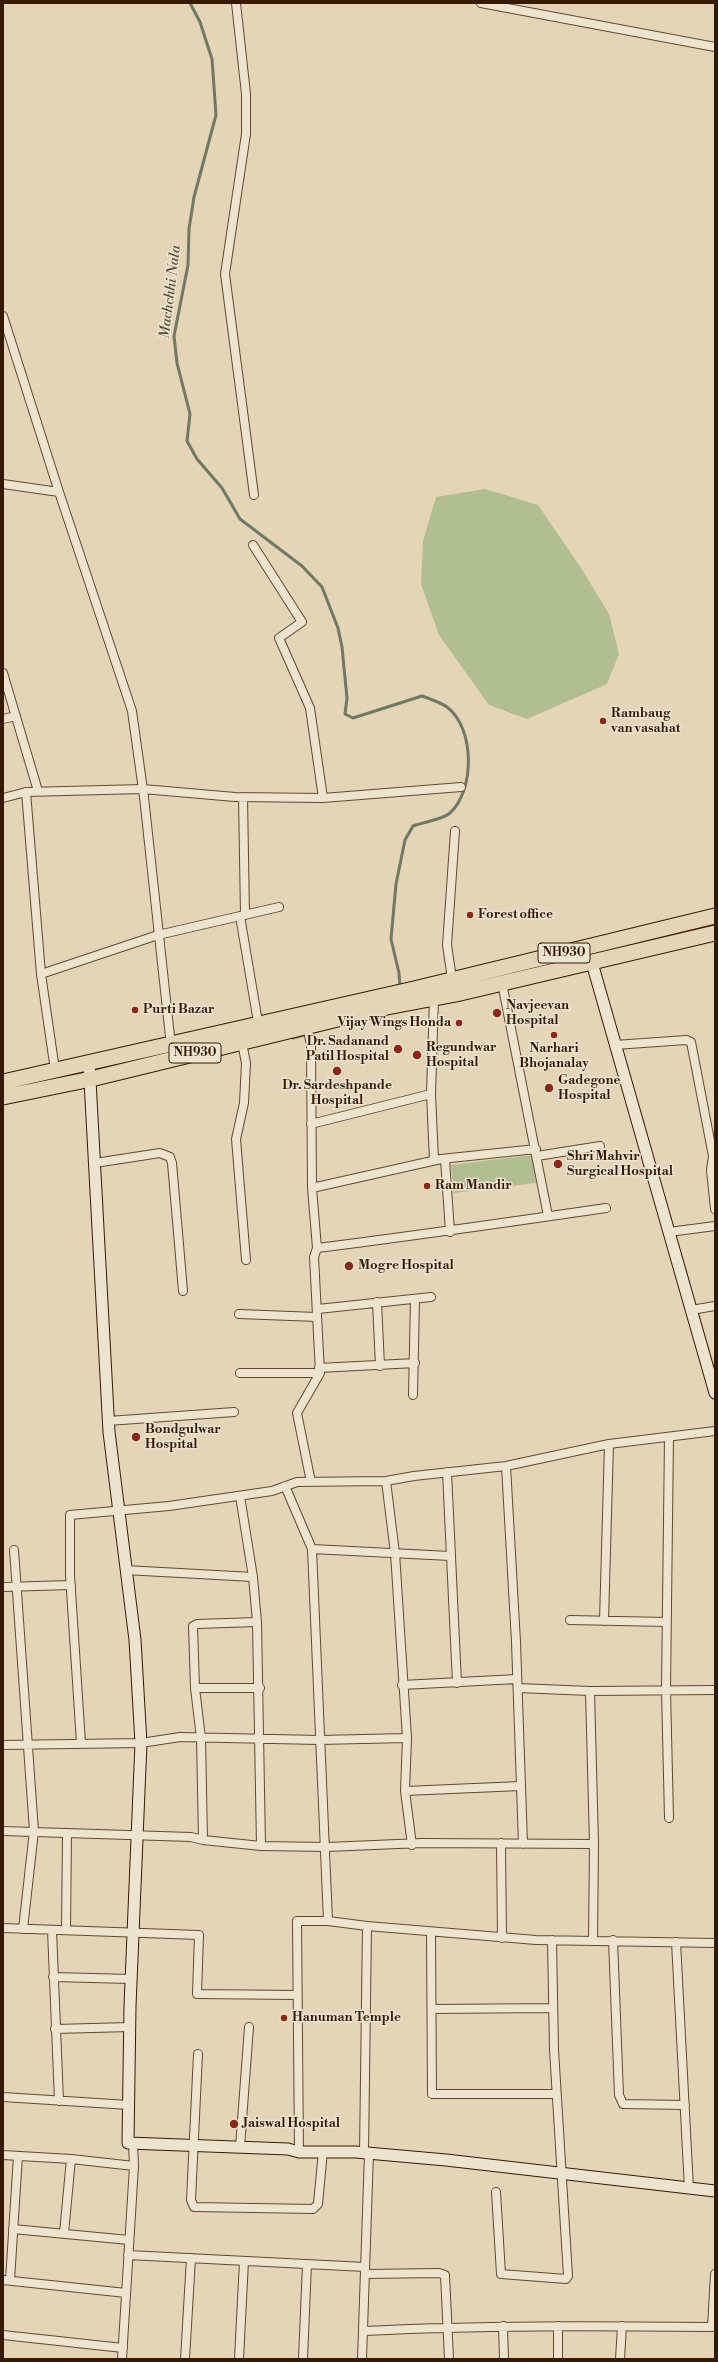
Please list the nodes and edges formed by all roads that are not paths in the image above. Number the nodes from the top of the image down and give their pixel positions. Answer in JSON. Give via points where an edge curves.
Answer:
{"nodes":[{"id":1,"x":236,"y":3,"type":"edge"},
{"id":2,"x":481,"y":3,"type":"edge"},
{"id":3,"x":715,"y":47,"type":"edge"},
{"id":4,"x":3,"y":316,"type":"edge"},
{"id":5,"x":3,"y":484,"type":"edge"},
{"id":6,"x":59,"y":492,"type":"junction"},
{"id":7,"x":254,"y":494,"type":"dead end"},
{"id":8,"x":253,"y":545,"type":"dead end"},
{"id":9,"x":3,"y":673,"type":"edge"},
{"id":10,"x":16,"y":716,"type":"junction"},
{"id":11,"x":3,"y":719,"type":"edge"},
{"id":12,"x":461,"y":787,"type":"dead end"},
{"id":13,"x":143,"y":789,"type":"junction"},
{"id":14,"x":26,"y":792,"type":"junction"},
{"id":15,"x":38,"y":792,"type":"junction"},
{"id":16,"x":243,"y":797,"type":"junction"},
{"id":17,"x":3,"y":798,"type":"edge"},
{"id":18,"x":323,"y":798,"type":"junction"},
{"id":19,"x":455,"y":830,"type":"dead end"},
{"id":20,"x":279,"y":906,"type":"dead end"},
{"id":21,"x":242,"y":915,"type":"junction"},
{"id":22,"x":715,"y":916,"type":"edge"},
{"id":23,"x":715,"y":933,"type":"edge"},
{"id":24,"x":158,"y":935,"type":"junction"},
{"id":25,"x":586,"y":948,"type":"junction"},
{"id":26,"x":592,"y":963,"type":"junction"},
{"id":27,"x":41,"y":974,"type":"junction"},
{"id":28,"x":452,"y":979,"type":"junction"},
{"id":29,"x":502,"y":983,"type":"junction"},
{"id":30,"x":415,"y":995,"type":"junction"},
{"id":31,"x":434,"y":998,"type":"junction"},
{"id":32,"x":378,"y":1003,"type":"junction"},
{"id":33,"x":308,"y":1028,"type":"junction"},
{"id":34,"x":259,"y":1030,"type":"junction"},
{"id":35,"x":171,"y":1043,"type":"junction"},
{"id":36,"x":615,"y":1045,"type":"junction"},
{"id":37,"x":243,"y":1047,"type":"junction"},
{"id":38,"x":174,"y":1058,"type":"junction"},
{"id":39,"x":89,"y":1062,"type":"junction"},
{"id":40,"x":55,"y":1070,"type":"junction"},
{"id":41,"x":92,"y":1079,"type":"junction"},
{"id":42,"x":7,"y":1089,"type":"edge"},
{"id":43,"x":431,"y":1094,"type":"junction"},
{"id":44,"x":311,"y":1124,"type":"junction"},
{"id":45,"x":600,"y":1146,"type":"dead end"},
{"id":46,"x":536,"y":1152,"type":"junction"},
{"id":47,"x":445,"y":1159,"type":"junction"},
{"id":48,"x":434,"y":1160,"type":"junction"},
{"id":49,"x":95,"y":1163,"type":"junction"},
{"id":50,"x":312,"y":1188,"type":"junction"},
{"id":51,"x":606,"y":1208,"type":"dead end"},
{"id":52,"x":715,"y":1209,"type":"edge"},
{"id":53,"x":548,"y":1216,"type":"junction"},
{"id":54,"x":715,"y":1226,"type":"edge"},
{"id":55,"x":450,"y":1232,"type":"junction"},
{"id":56,"x":669,"y":1232,"type":"junction"},
{"id":57,"x":317,"y":1248,"type":"junction"},
{"id":58,"x":246,"y":1260,"type":"dead end"},
{"id":59,"x":183,"y":1291,"type":"dead end"},
{"id":60,"x":431,"y":1297,"type":"dead end"},
{"id":61,"x":414,"y":1299,"type":"junction"},
{"id":62,"x":377,"y":1302,"type":"junction"},
{"id":63,"x":715,"y":1306,"type":"edge"},
{"id":64,"x":691,"y":1310,"type":"junction"},
{"id":65,"x":317,"y":1313,"type":"junction"},
{"id":66,"x":239,"y":1314,"type":"dead end"},
{"id":67,"x":415,"y":1363,"type":"junction"},
{"id":68,"x":380,"y":1366,"type":"junction"},
{"id":69,"x":320,"y":1370,"type":"junction"},
{"id":70,"x":240,"y":1373,"type":"dead end"},
{"id":71,"x":715,"y":1393,"type":"edge"},
{"id":72,"x":413,"y":1395,"type":"dead end"},
{"id":73,"x":234,"y":1412,"type":"dead end"},
{"id":74,"x":108,"y":1421,"type":"junction"},
{"id":75,"x":715,"y":1431,"type":"edge"},
{"id":76,"x":669,"y":1436,"type":"junction"},
{"id":77,"x":608,"y":1444,"type":"junction"},
{"id":78,"x":506,"y":1466,"type":"junction"},
{"id":79,"x":446,"y":1472,"type":"junction"},
{"id":80,"x":386,"y":1481,"type":"junction"},
{"id":81,"x":311,"y":1482,"type":"junction"},
{"id":82,"x":285,"y":1486,"type":"junction"},
{"id":83,"x":240,"y":1496,"type":"junction"},
{"id":84,"x":118,"y":1509,"type":"junction"},
{"id":85,"x":312,"y":1549,"type":"junction"},
{"id":86,"x":14,"y":1550,"type":"dead end"},
{"id":87,"x":394,"y":1553,"type":"junction"},
{"id":88,"x":450,"y":1556,"type":"junction"},
{"id":89,"x":125,"y":1570,"type":"junction"},
{"id":90,"x":253,"y":1577,"type":"junction"},
{"id":91,"x":71,"y":1585,"type":"junction"},
{"id":92,"x":3,"y":1587,"type":"edge"},
{"id":93,"x":15,"y":1587,"type":"junction"},
{"id":94,"x":570,"y":1620,"type":"dead end"},
{"id":95,"x":604,"y":1621,"type":"junction"},
{"id":96,"x":257,"y":1622,"type":"junction"},
{"id":97,"x":666,"y":1622,"type":"junction"},
{"id":98,"x":517,"y":1679,"type":"junction"},
{"id":99,"x":457,"y":1683,"type":"junction"},
{"id":100,"x":402,"y":1685,"type":"junction"},
{"id":101,"x":195,"y":1688,"type":"junction"},
{"id":102,"x":260,"y":1688,"type":"junction"},
{"id":103,"x":518,"y":1688,"type":"junction"},
{"id":104,"x":666,"y":1690,"type":"junction"},
{"id":105,"x":715,"y":1690,"type":"edge"},
{"id":106,"x":590,"y":1691,"type":"junction"},
{"id":107,"x":201,"y":1738,"type":"junction"},
{"id":108,"x":260,"y":1738,"type":"junction"},
{"id":109,"x":407,"y":1738,"type":"junction"},
{"id":110,"x":319,"y":1740,"type":"junction"},
{"id":111,"x":27,"y":1743,"type":"junction"},
{"id":112,"x":81,"y":1743,"type":"junction"},
{"id":113,"x":141,"y":1743,"type":"junction"},
{"id":114,"x":3,"y":1745,"type":"edge"},
{"id":115,"x":521,"y":1786,"type":"junction"},
{"id":116,"x":405,"y":1791,"type":"junction"},
{"id":117,"x":669,"y":1818,"type":"dead end"},
{"id":118,"x":3,"y":1831,"type":"edge"},
{"id":119,"x":34,"y":1831,"type":"junction"},
{"id":120,"x":67,"y":1834,"type":"junction"},
{"id":121,"x":138,"y":1834,"type":"junction"},
{"id":122,"x":203,"y":1840,"type":"junction"},
{"id":123,"x":501,"y":1843,"type":"junction"},
{"id":124,"x":412,"y":1844,"type":"junction"},
{"id":125,"x":524,"y":1844,"type":"junction"},
{"id":126,"x":594,"y":1844,"type":"junction"},
{"id":127,"x":261,"y":1846,"type":"junction"},
{"id":128,"x":327,"y":1847,"type":"junction"},
{"id":129,"x":328,"y":1921,"type":"junction"},
{"id":130,"x":367,"y":1926,"type":"junction"},
{"id":131,"x":3,"y":1928,"type":"edge"},
{"id":132,"x":23,"y":1929,"type":"junction"},
{"id":133,"x":52,"y":1930,"type":"junction"},
{"id":134,"x":66,"y":1930,"type":"junction"},
{"id":135,"x":431,"y":1932,"type":"junction"},
{"id":136,"x":132,"y":1933,"type":"junction"},
{"id":137,"x":502,"y":1938,"type":"junction"},
{"id":138,"x":552,"y":1940,"type":"junction"},
{"id":139,"x":593,"y":1940,"type":"junction"},
{"id":140,"x":614,"y":1940,"type":"junction"},
{"id":141,"x":676,"y":1942,"type":"junction"},
{"id":142,"x":715,"y":1943,"type":"edge"},
{"id":143,"x":53,"y":1977,"type":"junction"},
{"id":144,"x":131,"y":1979,"type":"junction"},
{"id":145,"x":297,"y":1995,"type":"junction"},
{"id":146,"x":553,"y":2008,"type":"junction"},
{"id":147,"x":432,"y":2009,"type":"junction"},
{"id":148,"x":249,"y":2027,"type":"dead end"},
{"id":149,"x":130,"y":2028,"type":"junction"},
{"id":150,"x":55,"y":2029,"type":"junction"},
{"id":151,"x":198,"y":2054,"type":"dead end"},
{"id":152,"x":556,"y":2094,"type":"junction"},
{"id":153,"x":3,"y":2098,"type":"edge"},
{"id":154,"x":59,"y":2101,"type":"junction"},
{"id":155,"x":128,"y":2104,"type":"junction"},
{"id":156,"x":685,"y":2105,"type":"junction"},
{"id":157,"x":133,"y":2143,"type":"junction"},
{"id":158,"x":194,"y":2145,"type":"junction"},
{"id":159,"x":240,"y":2147,"type":"junction"},
{"id":160,"x":323,"y":2151,"type":"junction"},
{"id":161,"x":299,"y":2152,"type":"junction"},
{"id":162,"x":366,"y":2153,"type":"junction"},
{"id":163,"x":3,"y":2156,"type":"edge"},
{"id":164,"x":18,"y":2156,"type":"junction"},
{"id":165,"x":71,"y":2159,"type":"junction"},
{"id":166,"x":134,"y":2166,"type":"junction"},
{"id":167,"x":563,"y":2174,"type":"junction"},
{"id":168,"x":689,"y":2189,"type":"junction"},
{"id":169,"x":715,"y":2191,"type":"edge"},
{"id":170,"x":496,"y":2192,"type":"dead end"},
{"id":171,"x":13,"y":2229,"type":"junction"},
{"id":172,"x":64,"y":2233,"type":"junction"},
{"id":173,"x":129,"y":2240,"type":"junction"},
{"id":174,"x":128,"y":2255,"type":"junction"},
{"id":175,"x":190,"y":2258,"type":"junction"},
{"id":176,"x":244,"y":2261,"type":"junction"},
{"id":177,"x":308,"y":2264,"type":"junction"},
{"id":178,"x":365,"y":2270,"type":"junction"},
{"id":179,"x":715,"y":2274,"type":"edge"},
{"id":180,"x":6,"y":2280,"type":"edge"},
{"id":181,"x":126,"y":2293,"type":"junction"},
{"id":182,"x":503,"y":2326,"type":"junction"},
{"id":183,"x":558,"y":2326,"type":"junction"},
{"id":184,"x":622,"y":2326,"type":"junction"},
{"id":185,"x":448,"y":2327,"type":"junction"},
{"id":186,"x":714,"y":2328,"type":"edge"},
{"id":187,"x":363,"y":2331,"type":"junction"},
{"id":188,"x":3,"y":2335,"type":"edge"},
{"id":189,"x":123,"y":2348,"type":"junction"},
{"id":190,"x":122,"y":2359,"type":"edge"},
{"id":191,"x":184,"y":2359,"type":"edge"},
{"id":192,"x":238,"y":2359,"type":"edge"},
{"id":193,"x":303,"y":2359,"type":"edge"},
{"id":194,"x":362,"y":2359,"type":"edge"},
{"id":195,"x":449,"y":2359,"type":"edge"},
{"id":196,"x":504,"y":2359,"type":"edge"},
{"id":197,"x":558,"y":2359,"type":"edge"},
{"id":198,"x":620,"y":2359,"type":"edge"}],
"edges":[{"from":1,"to":7,"type":"street","via":[[246,94],[246,134],[225,274]]},
{"from":2,"to":3,"type":"street"},
{"from":4,"to":6,"type":"street"},
{"from":5,"to":6,"type":"street"},
{"from":6,"to":13,"type":"street","via":[[132,711]]},
{"from":8,"to":18,"type":"street","via":[[302,622],[279,638],[310,708]]},
{"from":9,"to":10,"type":"street"},
{"from":10,"to":11,"type":"street"},
{"from":10,"to":15,"type":"street"},
{"from":12,"to":18,"type":"street"},
{"from":13,"to":15,"type":"street"},
{"from":13,"to":16,"type":"street"},
{"from":13,"to":24,"type":"street"},
{"from":14,"to":15,"type":"street"},
{"from":14,"to":17,"type":"street"},
{"from":14,"to":27,"type":"street"},
{"from":16,"to":18,"type":"street"},
{"from":16,"to":21,"type":"street"},
{"from":19,"to":28,"type":"street","via":[[447,945]]},
{"from":20,"to":21,"type":"street"},
{"from":21,"to":24,"type":"street"},
{"from":21,"to":34,"type":"street"},
{"from":22,"to":25,"type":"highway","number":"NH930"},
{"from":23,"to":26,"type":"highway","number":"NH930"},
{"from":24,"to":27,"type":"street"},
{"from":24,"to":35,"type":"street"},
{"from":25,"to":26,"type":"street"},
{"from":25,"to":28,"type":"highway","number":"NH930"},
{"from":26,"to":29,"type":"highway","number":"NH930"},
{"from":26,"to":36,"type":"street"},
{"from":27,"to":40,"type":"street"},
{"from":28,"to":30,"type":"highway","number":"NH930"},
{"from":29,"to":31,"type":"highway","number":"NH930"},
{"from":29,"to":46,"type":"street"},
{"from":30,"to":31,"type":"highway","number":"NH930"},
{"from":30,"to":32,"type":"highway","number":"NH930"},
{"from":31,"to":43,"type":"street"},
{"from":32,"to":33,"type":"highway","number":"NH930"},
{"from":32,"to":34,"type":"highway","number":"NH930"},
{"from":33,"to":34,"type":"highway","number":"NH930"},
{"from":33,"to":44,"type":"street","via":[[311,1045]]},
{"from":34,"to":35,"type":"highway","number":"NH930"},
{"from":34,"to":37,"type":"highway","number":"NH930"},
{"from":35,"to":38,"type":"street"},
{"from":35,"to":39,"type":"highway","number":"NH930"},
{"from":36,"to":52,"type":"street","via":[[686,1040],[691,1042],[713,1156],[711,1170]]},
{"from":36,"to":56,"type":"street"},
{"from":37,"to":38,"type":"highway","number":"NH930"},
{"from":37,"to":58,"type":"street","via":[[246,1062],[244,1103],[236,1139]]},
{"from":38,"to":41,"type":"highway","number":"NH930"},
{"from":39,"to":40,"type":"highway","number":"NH930"},
{"from":39,"to":41,"type":"street"},
{"from":40,"to":42,"type":"highway","number":"NH930"},
{"from":41,"to":42,"type":"highway","number":"NH930"},
{"from":41,"to":49,"type":"street"},
{"from":43,"to":44,"type":"street"},
{"from":43,"to":48,"type":"street"},
{"from":44,"to":50,"type":"street"},
{"from":45,"to":46,"type":"street"},
{"from":46,"to":47,"type":"street"},
{"from":46,"to":53,"type":"street"},
{"from":47,"to":48,"type":"street"},
{"from":47,"to":55,"type":"street"},
{"from":48,"to":50,"type":"street"},
{"from":49,"to":59,"type":"street","via":[[160,1153],[170,1157]]},
{"from":49,"to":74,"type":"street"},
{"from":50,"to":57,"type":"street"},
{"from":51,"to":53,"type":"street"},
{"from":53,"to":55,"type":"street","via":[[484,1224]]},
{"from":54,"to":56,"type":"street"},
{"from":55,"to":57,"type":"street"},
{"from":56,"to":64,"type":"street"},
{"from":57,"to":65,"type":"street","via":[[314,1257]]},
{"from":60,"to":61,"type":"street"},
{"from":61,"to":62,"type":"street"},
{"from":61,"to":67,"type":"street"},
{"from":62,"to":65,"type":"street"},
{"from":62,"to":68,"type":"street"},
{"from":63,"to":64,"type":"street"},
{"from":64,"to":71,"type":"street"},
{"from":65,"to":66,"type":"street"},
{"from":65,"to":69,"type":"street"},
{"from":67,"to":68,"type":"street"},
{"from":67,"to":72,"type":"street"},
{"from":68,"to":69,"type":"street"},
{"from":69,"to":70,"type":"street"},
{"from":69,"to":81,"type":"street","via":[[298,1413]]},
{"from":73,"to":74,"type":"street"},
{"from":74,"to":84,"type":"street"},
{"from":75,"to":76,"type":"street"},
{"from":76,"to":77,"type":"street"},
{"from":76,"to":97,"type":"street"},
{"from":77,"to":78,"type":"street"},
{"from":77,"to":95,"type":"street"},
{"from":78,"to":79,"type":"street"},
{"from":78,"to":98,"type":"street"},
{"from":79,"to":80,"type":"street"},
{"from":79,"to":88,"type":"street"},
{"from":80,"to":81,"type":"street"},
{"from":80,"to":87,"type":"street"},
{"from":81,"to":82,"type":"street","via":[[297,1482]]},
{"from":82,"to":83,"type":"street","via":[[272,1491]]},
{"from":82,"to":85,"type":"street"},
{"from":83,"to":84,"type":"street","via":[[169,1506]]},
{"from":83,"to":90,"type":"street"},
{"from":84,"to":89,"type":"street"},
{"from":84,"to":91,"type":"street","via":[[70,1514]]},
{"from":85,"to":87,"type":"street"},
{"from":85,"to":110,"type":"street"},
{"from":86,"to":93,"type":"street"},
{"from":87,"to":88,"type":"street"},
{"from":87,"to":100,"type":"street"},
{"from":88,"to":99,"type":"street"},
{"from":89,"to":90,"type":"street"},
{"from":89,"to":113,"type":"street","via":[[135,1640]]},
{"from":90,"to":96,"type":"street"},
{"from":91,"to":93,"type":"street"},
{"from":91,"to":112,"type":"street"},
{"from":92,"to":93,"type":"street"},
{"from":93,"to":111,"type":"street"},
{"from":94,"to":95,"type":"street"},
{"from":95,"to":97,"type":"street"},
{"from":96,"to":101,"type":"street","via":[[193,1626]]},
{"from":96,"to":102,"type":"street"},
{"from":97,"to":104,"type":"street"},
{"from":98,"to":99,"type":"street"},
{"from":98,"to":103,"type":"street"},
{"from":99,"to":100,"type":"street"},
{"from":100,"to":109,"type":"street"},
{"from":101,"to":102,"type":"street"},
{"from":101,"to":107,"type":"street"},
{"from":102,"to":108,"type":"street"},
{"from":103,"to":106,"type":"street"},
{"from":103,"to":115,"type":"street"},
{"from":104,"to":105,"type":"street"},
{"from":104,"to":106,"type":"street"},
{"from":104,"to":117,"type":"street"},
{"from":106,"to":126,"type":"street"},
{"from":107,"to":108,"type":"street"},
{"from":107,"to":113,"type":"street"},
{"from":107,"to":122,"type":"street"},
{"from":108,"to":110,"type":"street"},
{"from":108,"to":127,"type":"street"},
{"from":109,"to":110,"type":"street"},
{"from":109,"to":116,"type":"street"},
{"from":110,"to":128,"type":"street"},
{"from":111,"to":112,"type":"street"},
{"from":111,"to":114,"type":"street"},
{"from":111,"to":119,"type":"street"},
{"from":112,"to":113,"type":"street"},
{"from":113,"to":121,"type":"street"},
{"from":115,"to":116,"type":"street"},
{"from":115,"to":125,"type":"street"},
{"from":116,"to":124,"type":"street"},
{"from":118,"to":119,"type":"street"},
{"from":119,"to":120,"type":"street"},
{"from":119,"to":132,"type":"street"},
{"from":120,"to":121,"type":"street"},
{"from":120,"to":134,"type":"street"},
{"from":121,"to":122,"type":"street"},
{"from":121,"to":136,"type":"street"},
{"from":122,"to":127,"type":"street"},
{"from":123,"to":124,"type":"street"},
{"from":123,"to":125,"type":"street"},
{"from":123,"to":137,"type":"street"},
{"from":124,"to":128,"type":"street"},
{"from":125,"to":126,"type":"street"},
{"from":126,"to":139,"type":"street"},
{"from":127,"to":128,"type":"street"},
{"from":128,"to":129,"type":"street"},
{"from":129,"to":130,"type":"street"},
{"from":129,"to":145,"type":"street","via":[[297,1921]]},
{"from":130,"to":135,"type":"street"},
{"from":130,"to":162,"type":"street"},
{"from":131,"to":132,"type":"street"},
{"from":132,"to":133,"type":"street"},
{"from":133,"to":134,"type":"street"},
{"from":133,"to":143,"type":"street"},
{"from":134,"to":136,"type":"street"},
{"from":135,"to":137,"type":"street"},
{"from":135,"to":147,"type":"street"},
{"from":136,"to":144,"type":"street"},
{"from":136,"to":145,"type":"street","via":[[199,1935],[197,1994]]},
{"from":137,"to":138,"type":"street"},
{"from":138,"to":139,"type":"street"},
{"from":138,"to":146,"type":"street"},
{"from":139,"to":140,"type":"street"},
{"from":140,"to":141,"type":"street"},
{"from":140,"to":156,"type":"street","via":[[619,2095],[623,2104]]},
{"from":141,"to":142,"type":"street"},
{"from":141,"to":156,"type":"street"},
{"from":143,"to":144,"type":"street"},
{"from":143,"to":150,"type":"street"},
{"from":144,"to":149,"type":"street"},
{"from":145,"to":161,"type":"street"},
{"from":146,"to":147,"type":"street"},
{"from":146,"to":152,"type":"street"},
{"from":147,"to":152,"type":"street","via":[[432,2094]]},
{"from":148,"to":159,"type":"street"},
{"from":149,"to":150,"type":"street"},
{"from":149,"to":155,"type":"street"},
{"from":150,"to":154,"type":"street"},
{"from":151,"to":158,"type":"street"},
{"from":152,"to":167,"type":"street"},
{"from":153,"to":154,"type":"street"},
{"from":154,"to":155,"type":"street"},
{"from":155,"to":157,"type":"street","via":[[128,2143]]},
{"from":156,"to":168,"type":"street"},
{"from":157,"to":158,"type":"street"},
{"from":157,"to":166,"type":"street"},
{"from":158,"to":159,"type":"street"},
{"from":158,"to":160,"type":"street","via":[[191,2200],[197,2208],[313,2209],[318,2204]]},
{"from":159,"to":161,"type":"street","via":[[288,2149]]},
{"from":160,"to":161,"type":"street"},
{"from":160,"to":162,"type":"street"},
{"from":162,"to":167,"type":"street"},
{"from":162,"to":178,"type":"street"},
{"from":163,"to":164,"type":"street"},
{"from":164,"to":165,"type":"street"},
{"from":164,"to":171,"type":"street"},
{"from":165,"to":166,"type":"street"},
{"from":165,"to":172,"type":"street"},
{"from":166,"to":173,"type":"street"},
{"from":167,"to":168,"type":"street"},
{"from":167,"to":170,"type":"street","via":[[568,2276],[566,2279],[504,2275],[499,2272]]},
{"from":168,"to":169,"type":"street"},
{"from":171,"to":172,"type":"street"},
{"from":171,"to":180,"type":"street"},
{"from":172,"to":173,"type":"street"},
{"from":173,"to":174,"type":"street"},
{"from":174,"to":175,"type":"street"},
{"from":174,"to":181,"type":"street"},
{"from":175,"to":176,"type":"street"},
{"from":175,"to":191,"type":"street"},
{"from":176,"to":177,"type":"street"},
{"from":176,"to":192,"type":"street"},
{"from":177,"to":178,"type":"street"},
{"from":177,"to":193,"type":"street"},
{"from":178,"to":185,"type":"street","via":[[445,2275]]},
{"from":178,"to":187,"type":"street"},
{"from":179,"to":186,"type":"street"},
{"from":180,"to":181,"type":"street"},
{"from":181,"to":189,"type":"street"},
{"from":182,"to":183,"type":"street"},
{"from":182,"to":185,"type":"street"},
{"from":182,"to":196,"type":"street"},
{"from":183,"to":184,"type":"street"},
{"from":183,"to":197,"type":"street"},
{"from":184,"to":186,"type":"street"},
{"from":184,"to":198,"type":"street"},
{"from":185,"to":187,"type":"street"},
{"from":185,"to":195,"type":"street"},
{"from":187,"to":194,"type":"street"},
{"from":188,"to":189,"type":"street"},
{"from":189,"to":190,"type":"street"}]}
